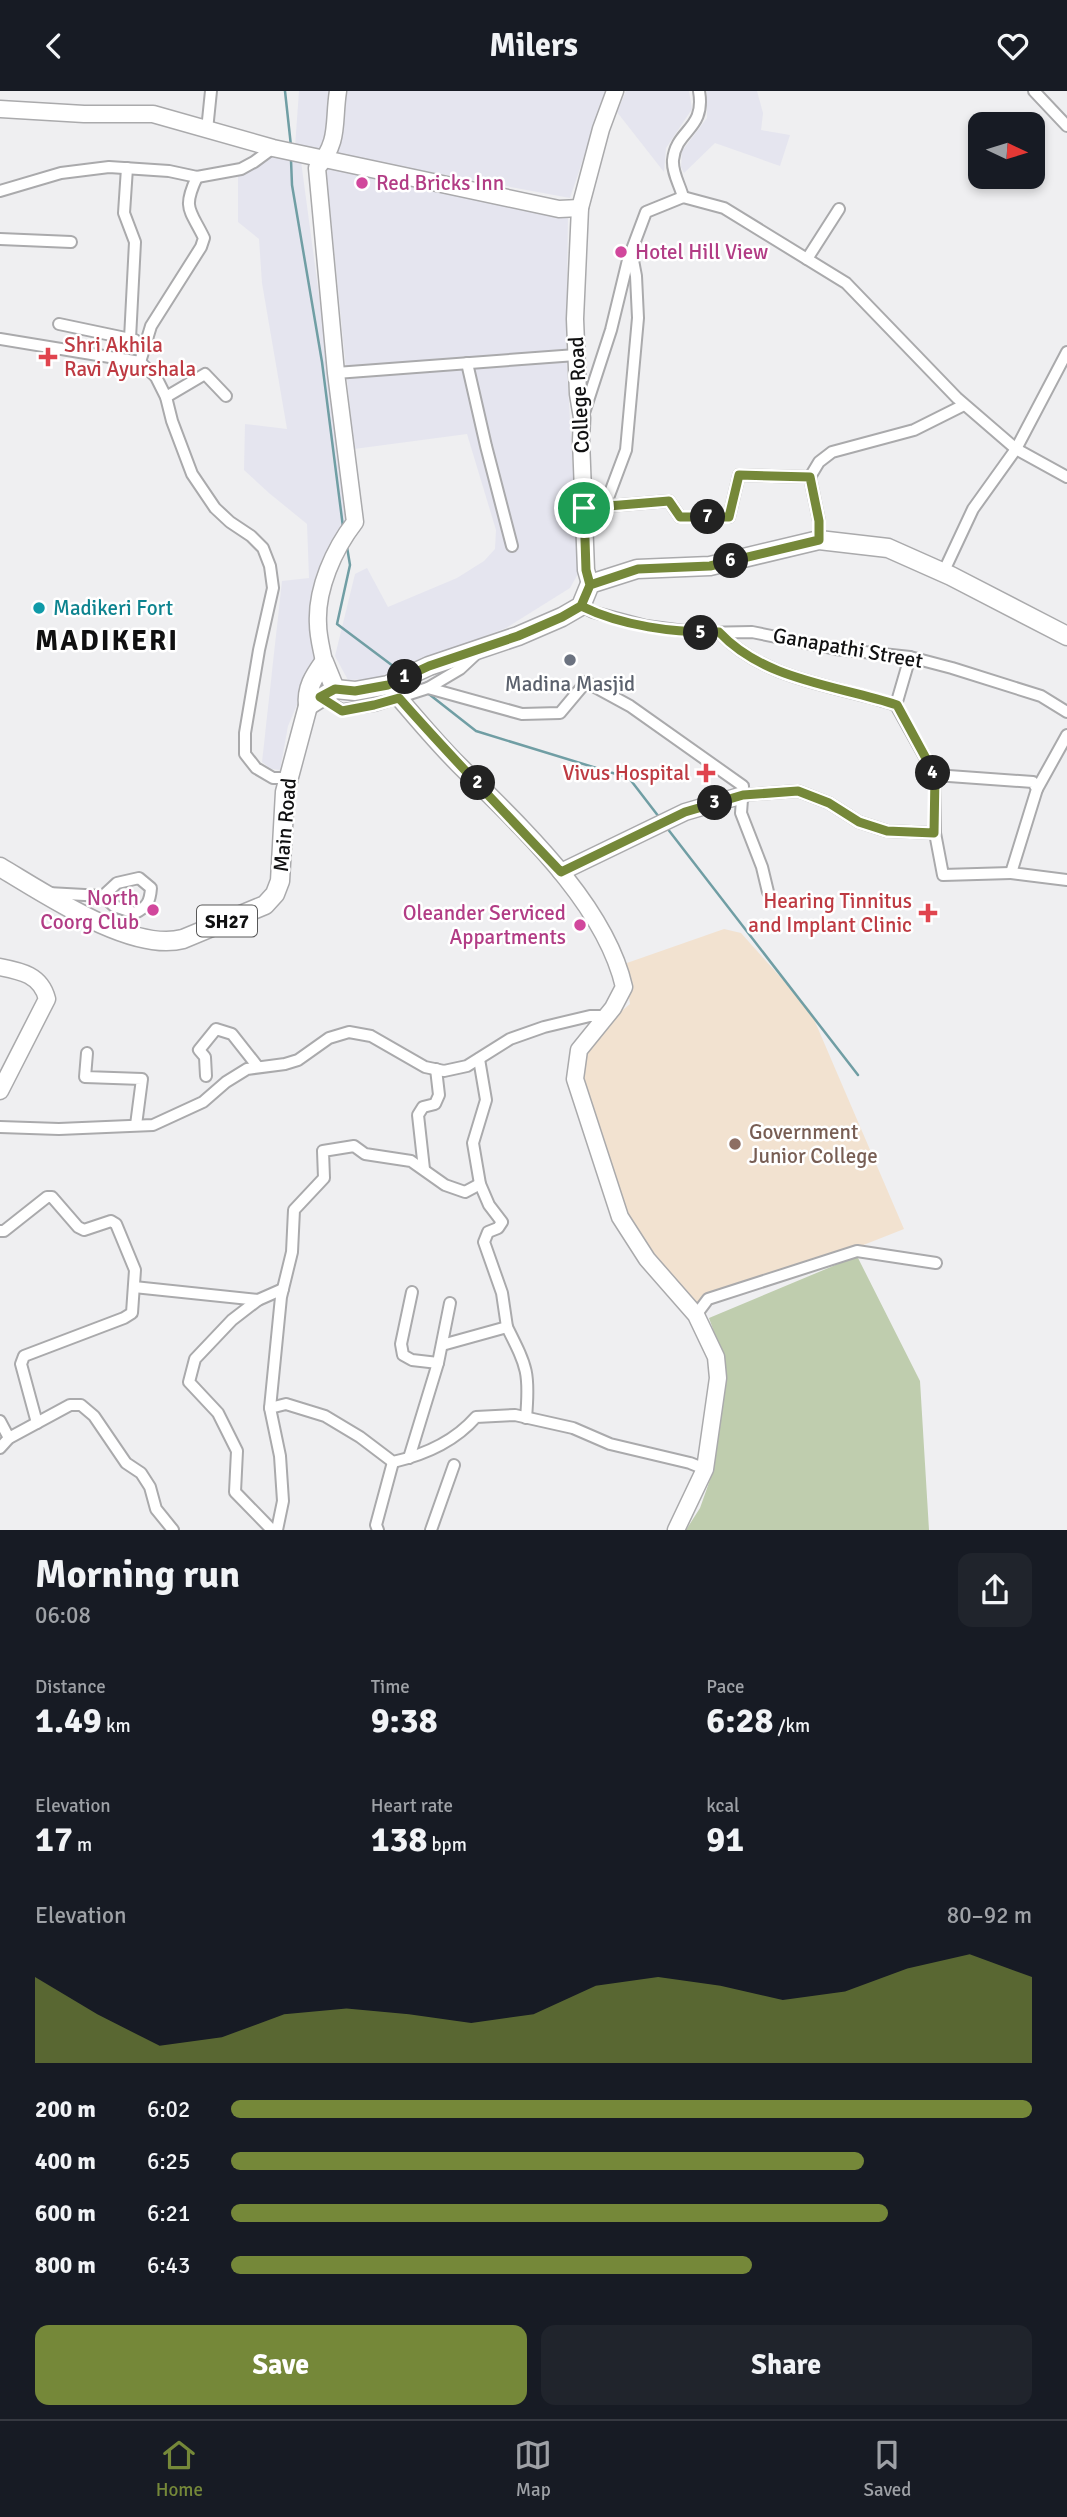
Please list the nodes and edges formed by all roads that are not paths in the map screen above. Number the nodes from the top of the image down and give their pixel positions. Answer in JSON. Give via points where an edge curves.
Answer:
{"nodes":[{"id":1,"x":211,"y":91,"type":"edge"},
{"id":2,"x":338,"y":91,"type":"edge"},
{"id":3,"x":615,"y":91,"type":"edge"},
{"id":4,"x":699,"y":91,"type":"edge"},
{"id":5,"x":1034,"y":91,"type":"edge"},
{"id":6,"x":0,"y":109,"type":"edge"},
{"id":7,"x":1067,"y":126,"type":"edge"},
{"id":8,"x":207,"y":130,"type":"junction"},
{"id":9,"x":273,"y":148,"type":"junction"},
{"id":10,"x":325,"y":158,"type":"junction"},
{"id":11,"x":127,"y":168,"type":"junction"},
{"id":12,"x":197,"y":177,"type":"junction"},
{"id":13,"x":0,"y":191,"type":"edge"},
{"id":14,"x":683,"y":197,"type":"junction"},
{"id":15,"x":580,"y":208,"type":"junction"},
{"id":16,"x":839,"y":209,"type":"dead end"},
{"id":17,"x":0,"y":239,"type":"edge"},
{"id":18,"x":71,"y":242,"type":"dead end"},
{"id":19,"x":631,"y":251,"type":"junction"},
{"id":20,"x":807,"y":259,"type":"junction"},
{"id":21,"x":59,"y":324,"type":"dead end"},
{"id":22,"x":0,"y":339,"type":"edge"},
{"id":23,"x":130,"y":339,"type":"junction"},
{"id":24,"x":19,"y":341,"type":"junction"},
{"id":25,"x":145,"y":342,"type":"junction"},
{"id":26,"x":0,"y":348,"type":"edge"},
{"id":27,"x":1067,"y":352,"type":"edge"},
{"id":28,"x":576,"y":355,"type":"junction"},
{"id":29,"x":140,"y":362,"type":"junction"},
{"id":30,"x":467,"y":363,"type":"junction"},
{"id":31,"x":336,"y":373,"type":"junction"},
{"id":32,"x":226,"y":396,"type":"dead end"},
{"id":33,"x":166,"y":397,"type":"junction"},
{"id":34,"x":964,"y":405,"type":"junction"},
{"id":35,"x":582,"y":418,"type":"junction"},
{"id":36,"x":1016,"y":449,"type":"junction"},
{"id":37,"x":810,"y":477,"type":"junction"},
{"id":38,"x":1067,"y":477,"type":"edge"},
{"id":39,"x":605,"y":506,"type":"junction"},
{"id":40,"x":584,"y":508,"type":"junction"},
{"id":41,"x":819,"y":540,"type":"junction"},
{"id":42,"x":512,"y":546,"type":"dead end"},
{"id":43,"x":943,"y":573,"type":"junction"},
{"id":44,"x":590,"y":585,"type":"junction"},
{"id":45,"x":581,"y":606,"type":"junction"},
{"id":46,"x":719,"y":632,"type":"junction"},
{"id":47,"x":1067,"y":636,"type":"edge"},
{"id":48,"x":482,"y":648,"type":"junction"},
{"id":49,"x":910,"y":657,"type":"junction"},
{"id":50,"x":324,"y":662,"type":"junction"},
{"id":51,"x":428,"y":688,"type":"junction"},
{"id":52,"x":393,"y":691,"type":"junction"},
{"id":53,"x":321,"y":697,"type":"junction"},
{"id":54,"x":897,"y":705,"type":"junction"},
{"id":55,"x":1066,"y":711,"type":"edge"},
{"id":56,"x":1067,"y":735,"type":"edge"},
{"id":57,"x":935,"y":775,"type":"junction"},
{"id":58,"x":288,"y":778,"type":"junction"},
{"id":59,"x":1037,"y":789,"type":"junction"},
{"id":60,"x":743,"y":795,"type":"junction"},
{"id":61,"x":934,"y":833,"type":"junction"},
{"id":62,"x":0,"y":867,"type":"edge"},
{"id":63,"x":561,"y":872,"type":"junction"},
{"id":64,"x":1011,"y":873,"type":"junction"},
{"id":65,"x":1067,"y":880,"type":"edge"},
{"id":66,"x":768,"y":892,"type":"dead end"},
{"id":67,"x":45,"y":893,"type":"junction"},
{"id":68,"x":103,"y":896,"type":"dead end"},
{"id":69,"x":0,"y":967,"type":"edge"},
{"id":70,"x":606,"y":1016,"type":"junction"},
{"id":71,"x":87,"y":1053,"type":"dead end"},
{"id":72,"x":479,"y":1059,"type":"junction"},
{"id":73,"x":258,"y":1067,"type":"junction"},
{"id":74,"x":436,"y":1069,"type":"junction"},
{"id":75,"x":206,"y":1076,"type":"dead end"},
{"id":76,"x":0,"y":1091,"type":"edge"},
{"id":77,"x":136,"y":1125,"type":"junction"},
{"id":78,"x":0,"y":1127,"type":"edge"},
{"id":79,"x":424,"y":1169,"type":"junction"},
{"id":80,"x":480,"y":1185,"type":"junction"},
{"id":81,"x":0,"y":1231,"type":"edge"},
{"id":82,"x":936,"y":1263,"type":"dead end"},
{"id":83,"x":134,"y":1287,"type":"junction"},
{"id":84,"x":283,"y":1289,"type":"junction"},
{"id":85,"x":412,"y":1293,"type":"dead end"},
{"id":86,"x":258,"y":1300,"type":"junction"},
{"id":87,"x":450,"y":1303,"type":"dead end"},
{"id":88,"x":696,"y":1315,"type":"junction"},
{"id":89,"x":507,"y":1327,"type":"junction"},
{"id":90,"x":442,"y":1345,"type":"junction"},
{"id":91,"x":438,"y":1363,"type":"junction"},
{"id":92,"x":270,"y":1408,"type":"junction"},
{"id":93,"x":526,"y":1417,"type":"junction"},
{"id":94,"x":0,"y":1420,"type":"edge"},
{"id":95,"x":37,"y":1423,"type":"junction"},
{"id":96,"x":9,"y":1438,"type":"junction"},
{"id":97,"x":0,"y":1448,"type":"edge"},
{"id":98,"x":409,"y":1458,"type":"junction"},
{"id":99,"x":393,"y":1462,"type":"junction"},
{"id":100,"x":454,"y":1465,"type":"dead end"},
{"id":101,"x":705,"y":1469,"type":"junction"},
{"id":102,"x":173,"y":1530,"type":"edge"},
{"id":103,"x":275,"y":1530,"type":"edge"},
{"id":104,"x":378,"y":1530,"type":"edge"},
{"id":105,"x":431,"y":1530,"type":"edge"},
{"id":106,"x":676,"y":1530,"type":"edge"}],
"edges":[{"from":1,"to":8,"type":"street"},
{"from":2,"to":10,"type":"street","via":[[334,140]]},
{"from":3,"to":15,"type":"street","name":"College Road"},
{"from":4,"to":14,"type":"street","via":[[698,118],[677,146],[673,162]]},
{"from":5,"to":7,"type":"street"},
{"from":6,"to":8,"type":"street","via":[[153,114]]},
{"from":8,"to":9,"type":"street"},
{"from":9,"to":10,"type":"street"},
{"from":9,"to":12,"type":"street","via":[[241,169]]},
{"from":10,"to":15,"type":"street","via":[[559,209]]},
{"from":10,"to":31,"type":"street","via":[[317,168]]},
{"from":11,"to":12,"type":"street"},
{"from":11,"to":13,"type":"street","via":[[61,173]]},
{"from":11,"to":23,"type":"street","via":[[124,213],[135,242]]},
{"from":12,"to":25,"type":"street","via":[[187,205],[204,238]]},
{"from":14,"to":19,"type":"street","via":[[646,212]]},
{"from":14,"to":20,"type":"street","via":[[724,208]]},
{"from":15,"to":28,"type":"street","name":"College Road"},
{"from":16,"to":20,"type":"street"},
{"from":17,"to":18,"type":"street"},
{"from":19,"to":35,"type":"street"},
{"from":19,"to":39,"type":"street","via":[[636,277],[636,352],[626,450]]},
{"from":20,"to":34,"type":"street","via":[[846,283]]},
{"from":21,"to":23,"type":"street"},
{"from":22,"to":24,"type":"street"},
{"from":23,"to":25,"type":"street"},
{"from":24,"to":26,"type":"street"},
{"from":24,"to":29,"type":"street"},
{"from":25,"to":29,"type":"street"},
{"from":27,"to":36,"type":"street"},
{"from":28,"to":30,"type":"street"},
{"from":28,"to":35,"type":"street","name":"College Road"},
{"from":29,"to":33,"type":"street","via":[[156,377]]},
{"from":30,"to":31,"type":"street"},
{"from":30,"to":42,"type":"street"},
{"from":31,"to":50,"type":"street","via":[[355,522],[333,554],[324,582],[317,623]]},
{"from":32,"to":33,"type":"street","via":[[205,374]]},
{"from":33,"to":58,"type":"street","via":[[192,474],[215,508],[262,548],[270,566],[273,588],[245,754],[273,778]]},
{"from":34,"to":36,"type":"street"},
{"from":34,"to":37,"type":"street","via":[[914,430],[832,451]]},
{"from":35,"to":40,"type":"street","name":"College Road"},
{"from":36,"to":38,"type":"street"},
{"from":36,"to":43,"type":"street","via":[[973,509]]},
{"from":37,"to":39,"type":"street","via":[[739,475],[729,517],[680,517],[669,501]]},
{"from":37,"to":41,"type":"street"},
{"from":39,"to":40,"type":"street"},
{"from":40,"to":44,"type":"street","name":"College Road"},
{"from":41,"to":43,"type":"main road","via":[[887,548]]},
{"from":41,"to":44,"type":"main road","via":[[710,566],[638,569]]},
{"from":43,"to":47,"type":"main road"},
{"from":44,"to":45,"type":"main road"},
{"from":45,"to":46,"type":"street","name":"Ganapathi Street","via":[[646,626]]},
{"from":45,"to":48,"type":"main road"},
{"from":46,"to":49,"type":"street","name":"Ganapathi Street","via":[[752,632],[836,649]]},
{"from":46,"to":54,"type":"street","via":[[733,647],[764,664]]},
{"from":48,"to":51,"type":"street","via":[[460,669]]},
{"from":48,"to":52,"type":"main road","via":[[429,666]]},
{"from":49,"to":54,"type":"street"},
{"from":49,"to":55,"type":"street","name":"Ganapathi Street","via":[[1041,696]]},
{"from":50,"to":53,"type":"main road"},
{"from":50,"to":53,"type":"main road","number":"SH27","via":[[307,697]]},
{"from":51,"to":52,"type":"street"},
{"from":51,"to":60,"type":"street","via":[[522,714],[560,713],[586,682],[630,706],[743,786]]},
{"from":52,"to":53,"type":"main road"},
{"from":52,"to":63,"type":"street"},
{"from":53,"to":58,"type":"main road","name":"Main Road","number":"SH27"},
{"from":54,"to":57,"type":"street"},
{"from":56,"to":59,"type":"street"},
{"from":57,"to":59,"type":"street","via":[[1032,782]]},
{"from":57,"to":61,"type":"street"},
{"from":58,"to":67,"type":"main road","name":"Main Road","number":"SH27","via":[[280,881],[275,894],[252,912],[183,939],[160,942],[127,934]]},
{"from":59,"to":64,"type":"street"},
{"from":60,"to":61,"type":"street","via":[[798,791],[887,831]]},
{"from":60,"to":63,"type":"street","via":[[685,812]]},
{"from":60,"to":66,"type":"street","via":[[741,813]]},
{"from":61,"to":64,"type":"street","via":[[943,875]]},
{"from":62,"to":67,"type":"main road","name":"Main Road","number":"SH27"},
{"from":63,"to":70,"type":"street","via":[[604,931],[618,962],[624,987]]},
{"from":64,"to":65,"type":"street"},
{"from":67,"to":68,"type":"street"},
{"from":69,"to":76,"type":"street","via":[[31,975],[47,999]]},
{"from":70,"to":72,"type":"street","via":[[544,1027],[510,1039]]},
{"from":70,"to":88,"type":"street","via":[[579,1050],[575,1079],[587,1119],[620,1217],[647,1259]]},
{"from":71,"to":77,"type":"street","via":[[85,1077],[142,1079]]},
{"from":72,"to":74,"type":"street","via":[[467,1066]]},
{"from":72,"to":80,"type":"street","via":[[486,1100],[473,1143]]},
{"from":73,"to":74,"type":"street","via":[[298,1060],[329,1038],[349,1032],[371,1036]]},
{"from":73,"to":75,"type":"street","via":[[232,1034],[216,1030],[199,1049],[205,1057]]},
{"from":73,"to":77,"type":"street","via":[[226,1082],[204,1103],[153,1125]]},
{"from":74,"to":79,"type":"street","via":[[439,1095],[435,1104],[423,1107],[418,1115]]},
{"from":77,"to":78,"type":"street"},
{"from":79,"to":80,"type":"street","via":[[445,1185],[466,1192]]},
{"from":79,"to":84,"type":"street","via":[[411,1161],[365,1153],[354,1146],[323,1151],[324,1178],[294,1210],[292,1252]]},
{"from":80,"to":89,"type":"street","via":[[502,1222],[488,1232],[484,1242],[502,1293]]},
{"from":81,"to":83,"type":"street","via":[[47,1197],[84,1230],[111,1221],[135,1270]]},
{"from":82,"to":88,"type":"street","via":[[857,1251],[708,1299]]},
{"from":83,"to":86,"type":"street"},
{"from":83,"to":95,"type":"street","via":[[132,1313],[24,1356],[21,1364]]},
{"from":84,"to":86,"type":"street"},
{"from":84,"to":92,"type":"street"},
{"from":85,"to":91,"type":"street","via":[[402,1355]]},
{"from":86,"to":103,"type":"street","via":[[195,1359],[189,1382],[219,1413],[237,1451],[235,1492]]},
{"from":87,"to":90,"type":"street"},
{"from":88,"to":101,"type":"street","via":[[716,1357],[718,1378]]},
{"from":89,"to":90,"type":"street"},
{"from":89,"to":93,"type":"street","via":[[526,1366]]},
{"from":90,"to":91,"type":"street"},
{"from":91,"to":98,"type":"street"},
{"from":92,"to":99,"type":"street","via":[[286,1404],[325,1416]]},
{"from":92,"to":103,"type":"street","via":[[283,1501]]},
{"from":93,"to":98,"type":"street","via":[[476,1417],[463,1432]]},
{"from":93,"to":101,"type":"street"},
{"from":94,"to":96,"type":"street"},
{"from":95,"to":96,"type":"street"},
{"from":95,"to":102,"type":"street","via":[[71,1405],[81,1405],[126,1463],[141,1473],[156,1509]]},
{"from":96,"to":97,"type":"street"},
{"from":98,"to":99,"type":"street"},
{"from":99,"to":104,"type":"street"},
{"from":100,"to":105,"type":"street"},
{"from":101,"to":106,"type":"street"}]}
